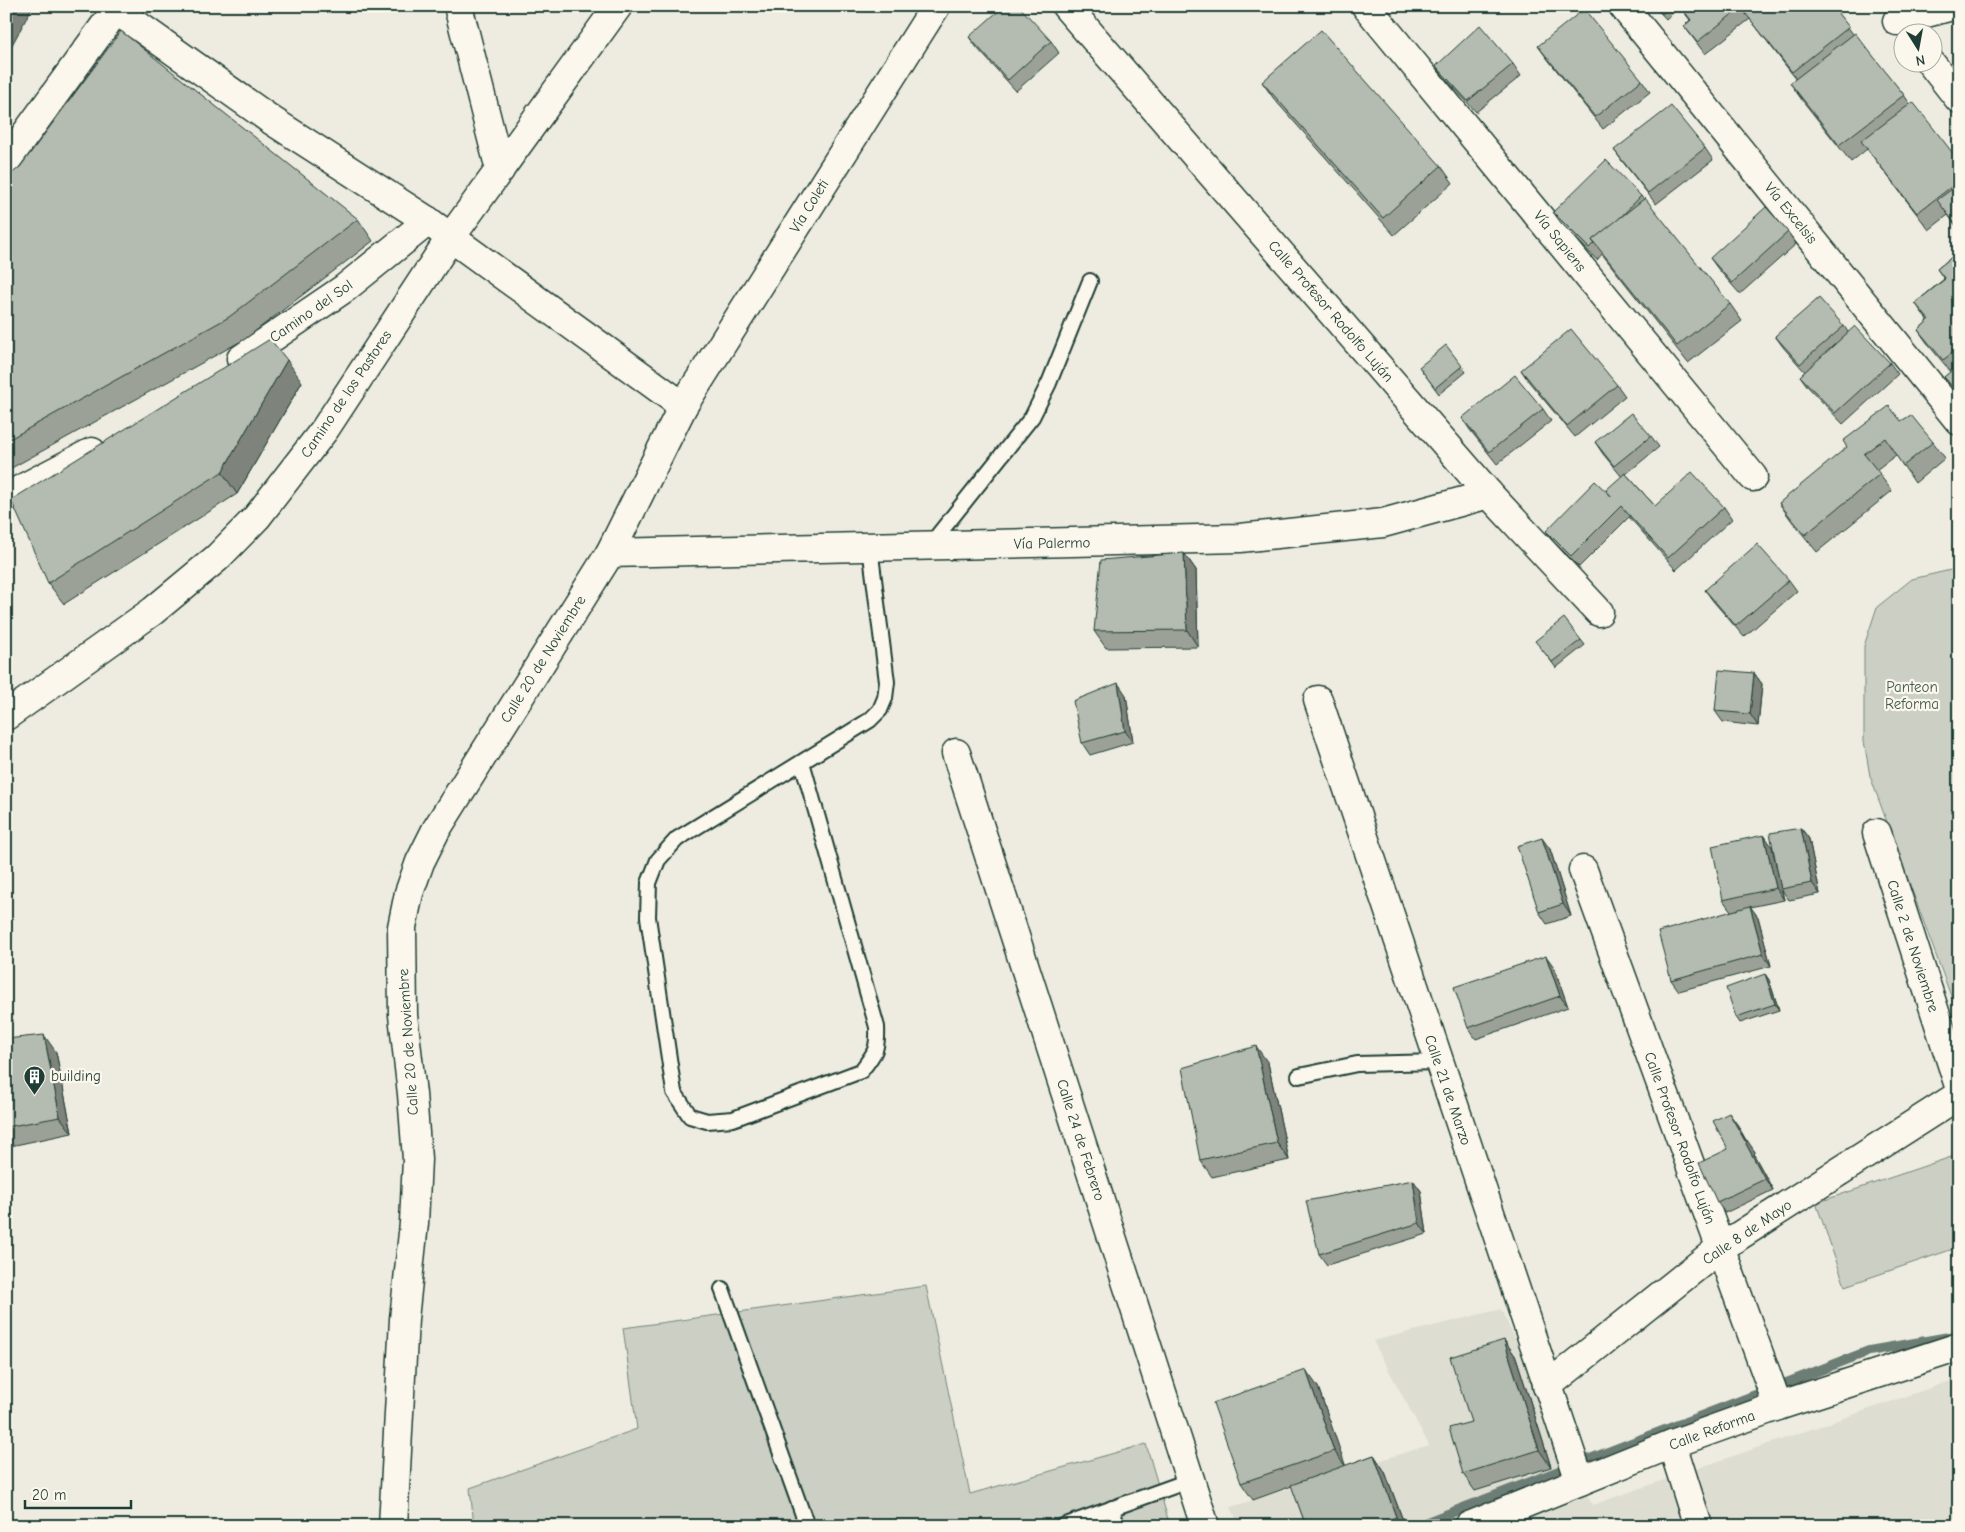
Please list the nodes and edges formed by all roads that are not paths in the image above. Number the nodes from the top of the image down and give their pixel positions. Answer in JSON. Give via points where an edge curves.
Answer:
{"nodes":[{"id":1,"x":458,"y":6,"type":"edge"},
{"id":2,"x":618,"y":6,"type":"edge"},
{"id":3,"x":936,"y":6,"type":"edge"},
{"id":4,"x":1066,"y":6,"type":"edge"},
{"id":5,"x":1366,"y":6,"type":"edge"},
{"id":6,"x":1623,"y":6,"type":"edge"},
{"id":7,"x":1952,"y":6,"type":"edge"},
{"id":8,"x":116,"y":8,"type":"edge"},
{"id":9,"x":1896,"y":20,"type":"edge"},
{"id":10,"x":1938,"y":72,"type":"edge"},
{"id":11,"x":1959,"y":99,"type":"edge"},
{"id":12,"x":6,"y":161,"type":"edge"},
{"id":13,"x":500,"y":170,"type":"junction"},
{"id":14,"x":428,"y":221,"type":"junction"},
{"id":15,"x":451,"y":237,"type":"junction"},
{"id":16,"x":1090,"y":281,"type":"dead end"},
{"id":17,"x":217,"y":375,"type":"edge"},
{"id":18,"x":683,"y":406,"type":"junction"},
{"id":19,"x":1959,"y":421,"type":"edge"},
{"id":20,"x":110,"y":442,"type":"edge"},
{"id":21,"x":1753,"y":477,"type":"dead end"},
{"id":22,"x":1490,"y":494,"type":"junction"},
{"id":23,"x":6,"y":497,"type":"edge"},
{"id":24,"x":930,"y":546,"type":"junction"},
{"id":25,"x":870,"y":547,"type":"junction"},
{"id":26,"x":610,"y":553,"type":"junction"},
{"id":27,"x":1600,"y":612,"type":"dead end"},
{"id":28,"x":1318,"y":700,"type":"dead end"},
{"id":29,"x":6,"y":716,"type":"edge"},
{"id":30,"x":956,"y":753,"type":"dead end"},
{"id":31,"x":802,"y":762,"type":"junction"},
{"id":32,"x":1877,"y":834,"type":"dead end"},
{"id":33,"x":1582,"y":870,"type":"dead end"},
{"id":34,"x":1439,"y":1062,"type":"junction"},
{"id":35,"x":1299,"y":1076,"type":"dead end"},
{"id":36,"x":1959,"y":1086,"type":"edge"},
{"id":37,"x":1959,"y":1095,"type":"edge"},
{"id":38,"x":1720,"y":1248,"type":"junction"},
{"id":39,"x":722,"y":1289,"type":"dead end"},
{"id":40,"x":1959,"y":1347,"type":"edge"},
{"id":41,"x":1547,"y":1386,"type":"junction"},
{"id":42,"x":1778,"y":1406,"type":"junction"},
{"id":43,"x":1672,"y":1444,"type":"junction"},
{"id":44,"x":1190,"y":1480,"type":"junction"},
{"id":45,"x":1580,"y":1481,"type":"junction"},
{"id":46,"x":1112,"y":1508,"type":"junction"},
{"id":47,"x":393,"y":1526,"type":"edge"},
{"id":48,"x":807,"y":1526,"type":"edge"},
{"id":49,"x":1063,"y":1526,"type":"edge"},
{"id":50,"x":1117,"y":1526,"type":"edge"},
{"id":51,"x":1205,"y":1526,"type":"edge"},
{"id":52,"x":1469,"y":1526,"type":"edge"},
{"id":53,"x":1698,"y":1526,"type":"edge"}],
"edges":[{"from":1,"to":13,"type":"street"},
{"from":2,"to":13,"type":"street","name":"Camino de los Pastores"},
{"from":3,"to":18,"type":"street","name":"Vía Coleti"},
{"from":4,"to":22,"type":"street","name":"Calle Profesor Rodolfo Luján"},
{"from":5,"to":21,"type":"street","name":"Vía Sapiens"},
{"from":6,"to":19,"type":"street","name":"Vía Excelsis"},
{"from":7,"to":9,"type":"street"},
{"from":8,"to":12,"type":"street"},
{"from":8,"to":14,"type":"street","via":[[271,120]]},
{"from":10,"to":11,"type":"street"},
{"from":13,"to":15,"type":"street","name":"Camino de los Pastores"},
{"from":14,"to":15,"type":"street"},
{"from":14,"to":17,"type":"street","name":"Camino del Sol","via":[[345,288]]},
{"from":15,"to":18,"type":"street"},
{"from":15,"to":29,"type":"street","name":"Camino de los Pastores","via":[[325,429],[257,517],[217,558],[153,611]]},
{"from":16,"to":24,"type":"lane","via":[[1032,417]]},
{"from":18,"to":26,"type":"street","name":"Vía Coleti"},
{"from":20,"to":23,"type":"street"},
{"from":22,"to":24,"type":"street","name":"Vía Palermo","via":[[1383,523],[1308,532],[1240,538]]},
{"from":22,"to":27,"type":"street","name":"Calle Profesor Rodolfo Luján"},
{"from":24,"to":25,"type":"street","name":"Vía Palermo"},
{"from":25,"to":26,"type":"street","name":"Vía Palermo"},
{"from":25,"to":31,"type":"lane","via":[[887,682],[885,698],[880,710],[870,720]]},
{"from":26,"to":47,"type":"street","name":"Calle 20 de Noviembre","via":[[436,830],[409,893],[402,927],[403,1015],[417,1160],[404,1319]]},
{"from":28,"to":34,"type":"street","name":"Calle 21 de Marzo"},
{"from":30,"to":44,"type":"street","name":"Calle 24 de Febrero"},
{"from":31,"to":31,"type":"lane","via":[[677,839],[658,860],[649,884],[648,917],[674,1092],[690,1116],[707,1121],[734,1119],[861,1071],[875,1053],[877,1027]]},
{"from":32,"to":36,"type":"street","name":"Calle 2 de Noviembre"},
{"from":33,"to":38,"type":"street","name":"Calle Profesor Rodolfo Luján"},
{"from":34,"to":35,"type":"lane","via":[[1357,1064]]},
{"from":34,"to":41,"type":"street","name":"Calle 21 de Marzo"},
{"from":37,"to":38,"type":"street","name":"Calle 8 de Mayo"},
{"from":38,"to":41,"type":"street","name":"Calle 8 de Mayo"},
{"from":38,"to":42,"type":"street","name":"Calle Profesor Rodolfo Luján"},
{"from":39,"to":48,"type":"lane"},
{"from":40,"to":42,"type":"street","name":"Calle Reforma"},
{"from":41,"to":45,"type":"street","name":"Calle 21 de Marzo"},
{"from":42,"to":43,"type":"street","name":"Calle Reforma"},
{"from":43,"to":45,"type":"street","name":"Calle Reforma"},
{"from":43,"to":53,"type":"street"},
{"from":44,"to":46,"type":"lane"},
{"from":44,"to":51,"type":"street","name":"Calle 24 de Febrero"},
{"from":45,"to":52,"type":"street","name":"Calle Reforma"},
{"from":46,"to":49,"type":"lane"},
{"from":46,"to":50,"type":"lane"}]}
